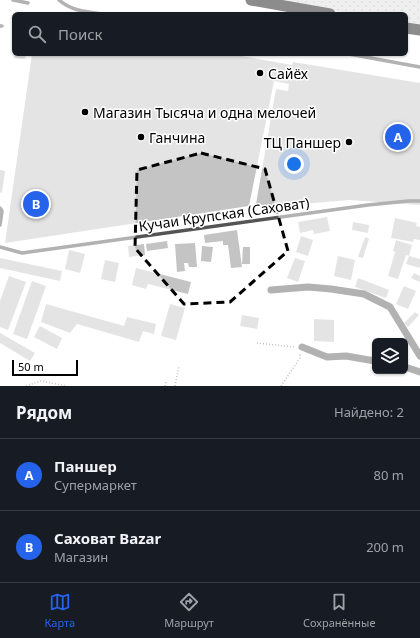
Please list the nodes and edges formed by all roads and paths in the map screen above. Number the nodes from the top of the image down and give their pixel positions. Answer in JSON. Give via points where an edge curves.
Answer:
{"nodes":[{"id":1,"x":13,"y":0,"type":"edge"},
{"id":2,"x":59,"y":0,"type":"edge"},
{"id":3,"x":251,"y":0,"type":"edge"},
{"id":4,"x":28,"y":2,"type":"dead end"},
{"id":5,"x":91,"y":12,"type":"edge"},
{"id":6,"x":319,"y":12,"type":"edge"},
{"id":7,"x":408,"y":28,"type":"edge"},
{"id":8,"x":420,"y":30,"type":"edge"},
{"id":9,"x":360,"y":56,"type":"edge"},
{"id":10,"x":420,"y":67,"type":"edge"},
{"id":11,"x":420,"y":201,"type":"edge"},
{"id":12,"x":0,"y":208,"type":"edge"},
{"id":13,"x":0,"y":225,"type":"edge"},
{"id":14,"x":0,"y":246,"type":"edge"},
{"id":15,"x":271,"y":290,"type":"dead end"},
{"id":16,"x":257,"y":343,"type":"dead end"},
{"id":17,"x":302,"y":348,"type":"junction"},
{"id":18,"x":420,"y":356,"type":"edge"},
{"id":19,"x":372,"y":361,"type":"edge"},
{"id":20,"x":179,"y":366,"type":"dead end"},
{"id":21,"x":408,"y":368,"type":"edge"},
{"id":22,"x":420,"y":372,"type":"edge"},
{"id":23,"x":166,"y":381,"type":"dead end"},
{"id":24,"x":26,"y":386,"type":"edge"},
{"id":25,"x":67,"y":386,"type":"edge"},
{"id":26,"x":165,"y":386,"type":"edge"},
{"id":27,"x":175,"y":386,"type":"edge"},
{"id":28,"x":281,"y":386,"type":"edge"}],
"edges":[{"from":1,"to":4,"type":"lane"},
{"from":2,"to":5,"type":"lane","via":[[70,7]]},
{"from":3,"to":6,"type":"highway"},
{"from":7,"to":8,"type":"highway"},
{"from":9,"to":10,"type":"lane"},
{"from":11,"to":14,"type":"lane","name":"Кучаи Крупская (Саховат)","via":[[368,205],[22,253]]},
{"from":12,"to":13,"type":"lane"},
{"from":15,"to":18,"type":"street","via":[[308,287],[364,294],[390,307]]},
{"from":16,"to":17,"type":"path"},
{"from":17,"to":19,"type":"street","via":[[327,357],[346,356]]},
{"from":17,"to":28,"type":"path","via":[[300,358]]},
{"from":20,"to":27,"type":"path"},
{"from":21,"to":22,"type":"street"},
{"from":23,"to":26,"type":"path"},
{"from":24,"to":25,"type":"path","via":[[41,381]]}]}
